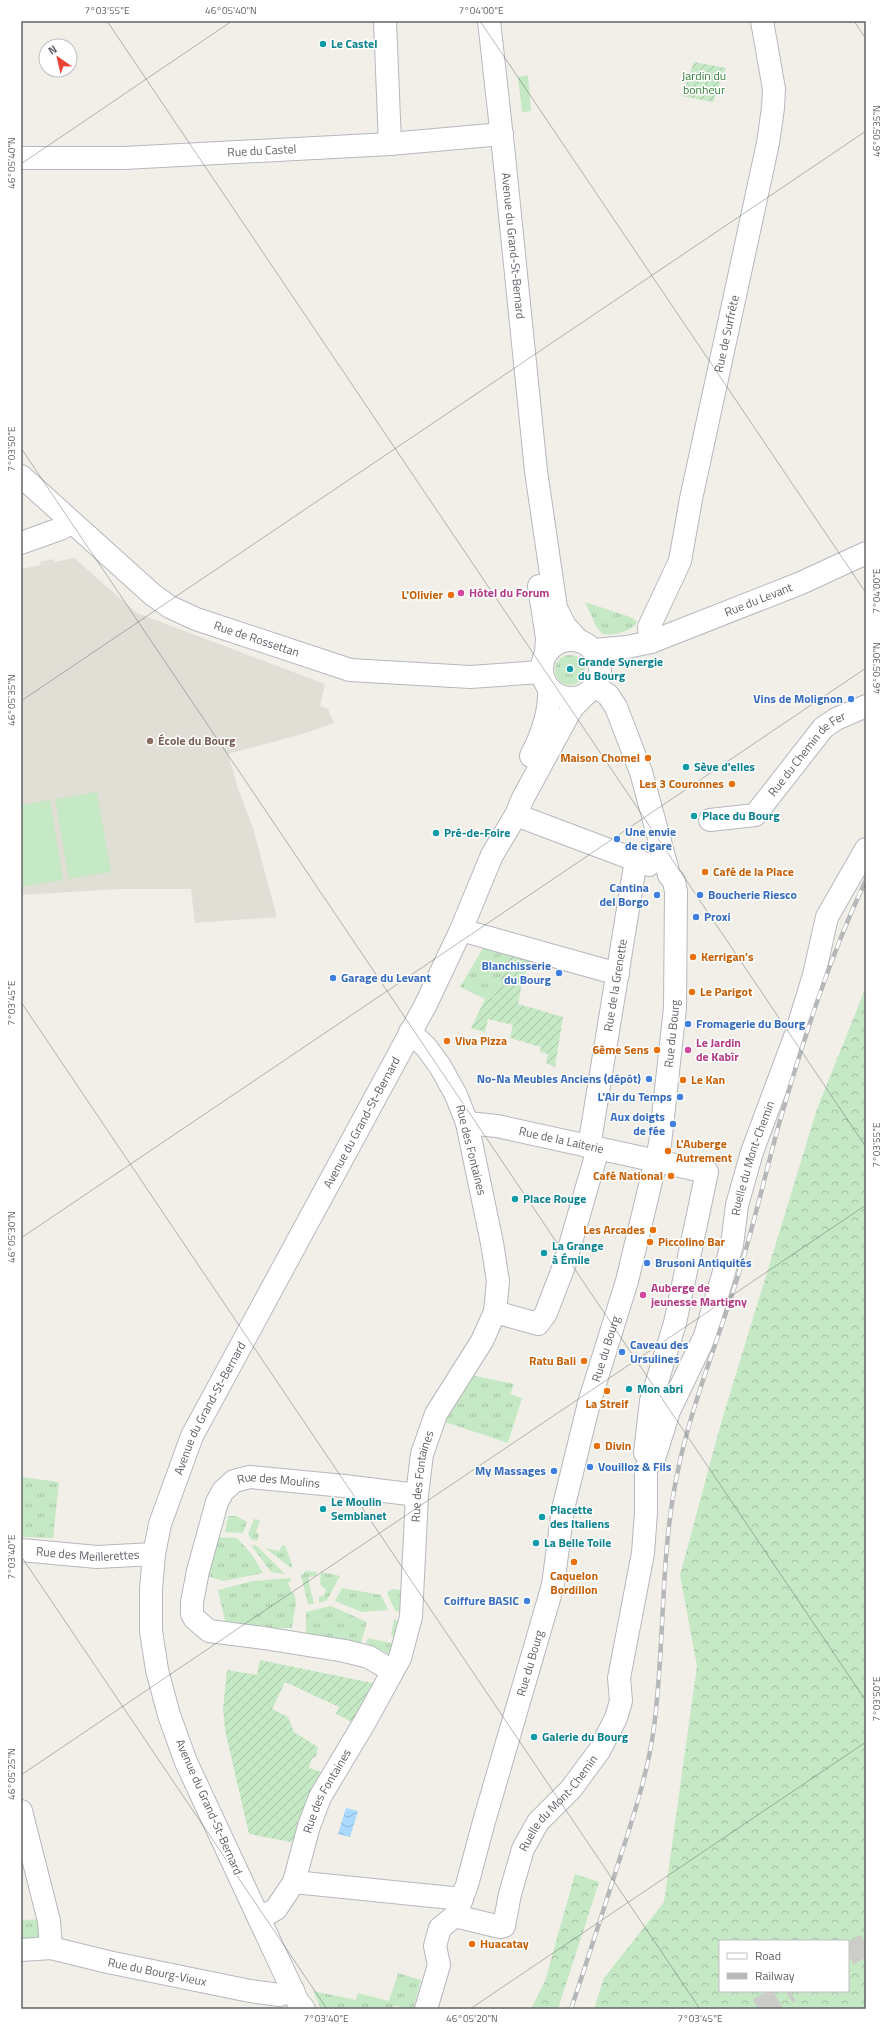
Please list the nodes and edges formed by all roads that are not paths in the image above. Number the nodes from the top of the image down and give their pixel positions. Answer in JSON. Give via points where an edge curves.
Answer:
{"nodes":[{"id":1,"x":386,"y":21,"type":"edge"},
{"id":2,"x":488,"y":21,"type":"edge"},
{"id":3,"x":762,"y":21,"type":"edge"},
{"id":4,"x":502,"y":134,"type":"junction"},
{"id":5,"x":390,"y":144,"type":"junction"},
{"id":6,"x":21,"y":158,"type":"edge"},
{"id":7,"x":536,"y":471,"type":"junction"},
{"id":8,"x":21,"y":476,"type":"edge"},
{"id":9,"x":72,"y":523,"type":"junction"},
{"id":10,"x":21,"y":543,"type":"edge"},
{"id":11,"x":866,"y":553,"type":"edge"},
{"id":12,"x":650,"y":642,"type":"junction"},
{"id":13,"x":586,"y":646,"type":"junction"},
{"id":14,"x":546,"y":671,"type":"junction"},
{"id":15,"x":593,"y":686,"type":"junction"},
{"id":16,"x":864,"y":711,"type":"edge"},
{"id":17,"x":516,"y":815,"type":"junction"},
{"id":18,"x":710,"y":820,"type":"dead end"},
{"id":19,"x":866,"y":849,"type":"edge"},
{"id":20,"x":492,"y":856,"type":"junction"},
{"id":21,"x":636,"y":860,"type":"junction"},
{"id":22,"x":669,"y":875,"type":"junction"},
{"id":23,"x":462,"y":930,"type":"junction"},
{"id":24,"x":618,"y":974,"type":"junction"},
{"id":25,"x":410,"y":1032,"type":"junction"},
{"id":26,"x":467,"y":1123,"type":"junction"},
{"id":27,"x":594,"y":1148,"type":"junction"},
{"id":28,"x":656,"y":1160,"type":"junction"},
{"id":29,"x":495,"y":1312,"type":"junction"},
{"id":30,"x":646,"y":1468,"type":"junction"},
{"id":31,"x":417,"y":1495,"type":"junction"},
{"id":32,"x":21,"y":1550,"type":"edge"},
{"id":33,"x":154,"y":1554,"type":"junction"},
{"id":34,"x":392,"y":1671,"type":"junction"},
{"id":35,"x":21,"y":1811,"type":"edge"},
{"id":36,"x":294,"y":1882,"type":"junction"},
{"id":37,"x":459,"y":1908,"type":"junction"},
{"id":38,"x":260,"y":1918,"type":"junction"},
{"id":39,"x":51,"y":1948,"type":"junction"},
{"id":40,"x":21,"y":1950,"type":"edge"},
{"id":41,"x":298,"y":2002,"type":"edge"},
{"id":42,"x":426,"y":2009,"type":"edge"}],
"edges":[{"from":1,"to":5,"type":"street"},
{"from":2,"to":4,"type":"street","name":"Avenue du Grand-St-Bernard"},
{"from":3,"to":12,"type":"street","name":"Rue de Surfrête","via":[[774,89],[768,143],[691,499],[680,561],[649,627]]},
{"from":4,"to":5,"type":"street","name":"Rue du Castel"},
{"from":4,"to":7,"type":"street","name":"Avenue du Grand-St-Bernard"},
{"from":5,"to":6,"type":"street","name":"Rue du Castel","via":[[119,158]]},
{"from":7,"to":13,"type":"street","name":"Avenue du Grand-St-Bernard","via":[[556,608],[565,626]]},
{"from":7,"to":14,"type":"street","name":"Avenue du Grand-St-Bernard","via":[[538,564],[540,599],[547,638]]},
{"from":8,"to":9,"type":"street","name":"Rue de Rossettan"},
{"from":9,"to":10,"type":"street"},
{"from":9,"to":14,"type":"street","name":"Rue de Rossettan","via":[[153,595],[170,606],[210,624],[336,666],[363,671],[470,677]]},
{"from":11,"to":12,"type":"street","name":"Rue du Levant","via":[[801,583]]},
{"from":12,"to":13,"type":"street","name":"Rue du Levant"},
{"from":12,"to":15,"type":"street","name":"Rue du Levant","via":[[615,664]]},
{"from":13,"to":14,"type":"street","via":[[563,641],[553,645]]},
{"from":13,"to":15,"type":"street","via":[[600,664]]},
{"from":14,"to":15,"type":"street","via":[[556,695],[567,699],[579,698]]},
{"from":14,"to":20,"type":"street","name":"Avenue du Grand-St-Bernard","via":[[548,710],[544,730],[507,801],[500,819]]},
{"from":15,"to":17,"type":"street","name":"Avenue du Grand-St-Bernard","via":[[568,715]]},
{"from":15,"to":22,"type":"street","name":"Rue du Bourg","via":[[608,695],[616,707],[641,772]]},
{"from":16,"to":18,"type":"street","name":"Rue du Chemin de Fer","via":[[836,719],[823,728],[755,815]]},
{"from":17,"to":20,"type":"street","name":"Avenue du Grand-St-Bernard"},
{"from":17,"to":21,"type":"street"},
{"from":19,"to":30,"type":"street","name":"Ruelle du Mont-Chemin","via":[[827,917],[814,975],[796,1034],[752,1152],[737,1205],[732,1245],[705,1336],[669,1411],[654,1459]]},
{"from":20,"to":23,"type":"street","name":"Avenue du Grand-St-Bernard"},
{"from":21,"to":22,"type":"street"},
{"from":21,"to":24,"type":"street","name":"Rue de la Grenette"},
{"from":22,"to":28,"type":"street","name":"Rue du Bourg","via":[[674,881],[676,892],[675,1008]]},
{"from":23,"to":24,"type":"street"},
{"from":23,"to":25,"type":"street","name":"Avenue du Grand-St-Bernard"},
{"from":24,"to":27,"type":"street","name":"Rue de la Grenette"},
{"from":25,"to":26,"type":"street","name":"Rue des Fontaines","via":[[426,1047],[440,1066],[456,1095]]},
{"from":25,"to":33,"type":"street","name":"Avenue du Grand-St-Bernard","via":[[192,1436],[160,1524]]},
{"from":26,"to":27,"type":"street","name":"Rue de la Laiterie","via":[[497,1126]]},
{"from":26,"to":29,"type":"street","name":"Rue des Fontaines","via":[[498,1282]]},
{"from":27,"to":28,"type":"street","name":"Rue de la Laiterie"},
{"from":27,"to":29,"type":"street","name":"Rue de la Grenette","via":[[564,1266],[546,1313],[538,1324]]},
{"from":28,"to":30,"type":"street","name":"Ruelle du Mont-Chemin","via":[[707,1172],[675,1323],[651,1401]]},
{"from":28,"to":37,"type":"street","name":"Rue du Bourg","via":[[628,1281],[589,1403],[563,1509],[553,1586]]},
{"from":29,"to":31,"type":"street","name":"Rue des Fontaines","via":[[482,1341],[436,1414],[422,1454]]},
{"from":30,"to":37,"type":"street","name":"Ruelle du Mont-Chemin","via":[[643,1553],[619,1678],[621,1701],[616,1718],[599,1751],[571,1789],[538,1822],[528,1839],[510,1894],[504,1926],[500,1927]]},
{"from":31,"to":34,"type":"street","name":"Rue des Fontaines","via":[[411,1617],[400,1658]]},
{"from":31,"to":34,"type":"street","name":"Rue des Moulins","via":[[250,1477],[234,1482],[223,1490],[217,1502],[198,1571],[192,1614],[199,1624],[209,1631],[345,1651],[369,1657]]},
{"from":32,"to":33,"type":"street","name":"Rue des Meillerettes","via":[[97,1557]]},
{"from":33,"to":38,"type":"street","name":"Avenue du Grand-St-Bernard","via":[[151,1631],[163,1692],[186,1762]]},
{"from":34,"to":36,"type":"street","name":"Rue des Fontaines","via":[[320,1798],[309,1826]]},
{"from":35,"to":39,"type":"street","via":[[49,1921]]},
{"from":36,"to":37,"type":"street"},
{"from":36,"to":38,"type":"street","name":"Rue des Fontaines","via":[[276,1909]]},
{"from":37,"to":42,"type":"street","via":[[440,1928],[435,1946],[439,1965]]},
{"from":38,"to":41,"type":"street","name":"Avenue du Grand-St-Bernard"},
{"from":39,"to":40,"type":"street","name":"Rue du Bourg-Vieux"},
{"from":39,"to":41,"type":"street","name":"Rue du Bourg-Vieux","via":[[108,1962],[280,1995]]}]}
